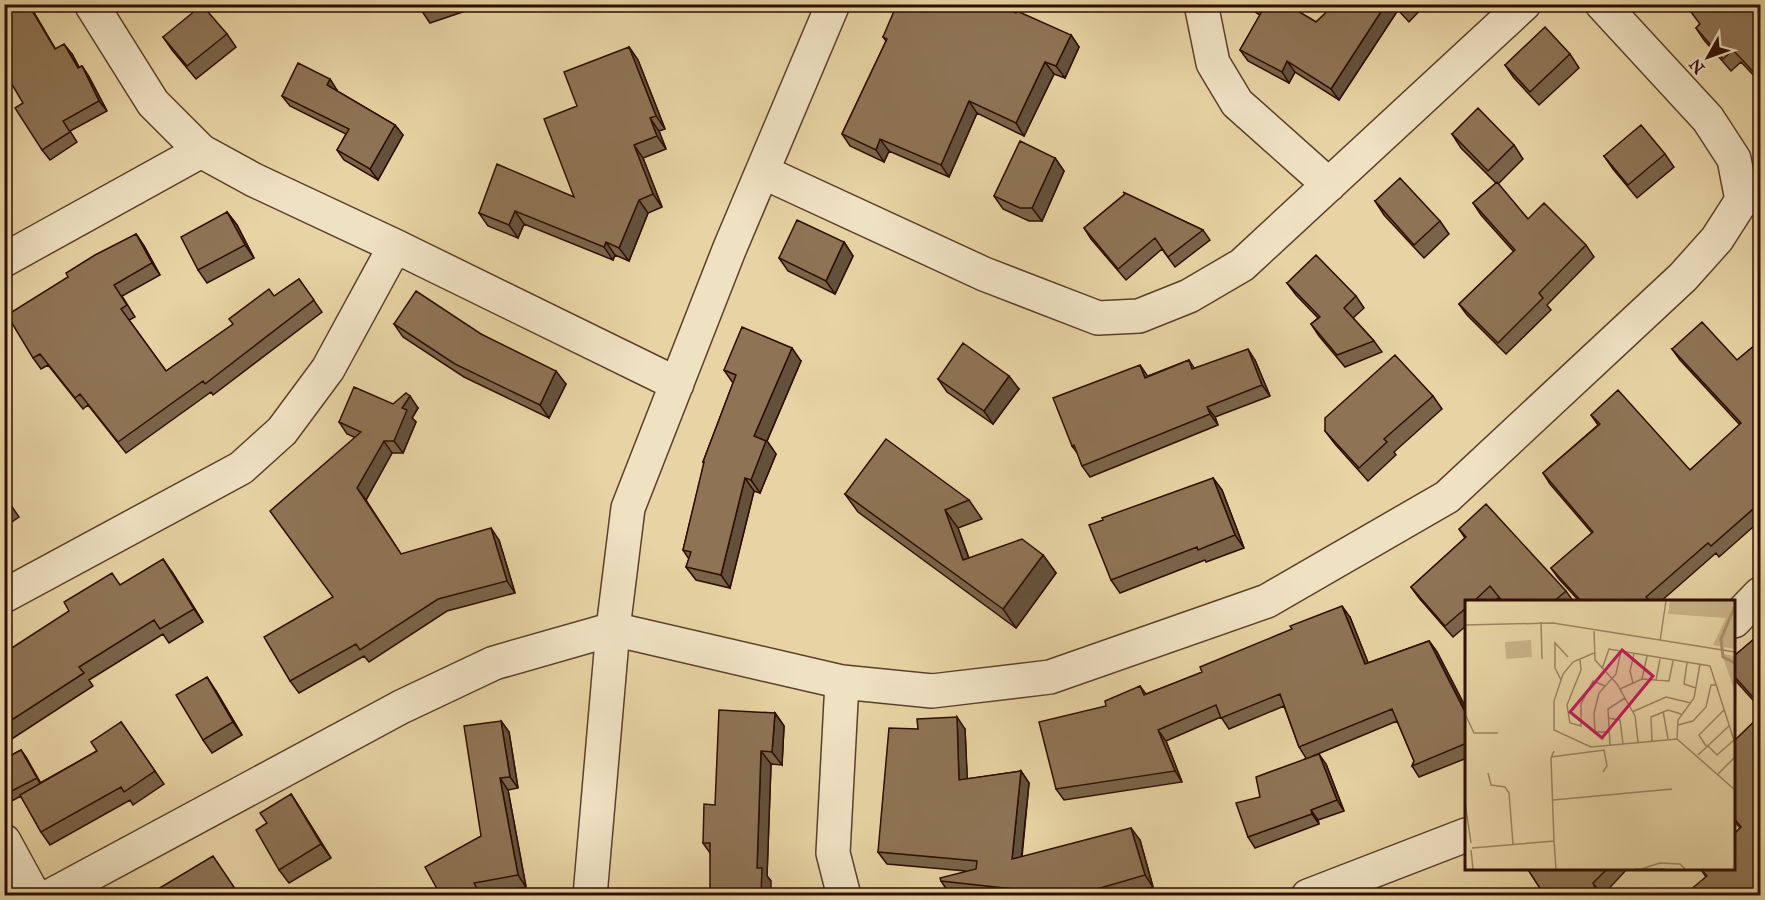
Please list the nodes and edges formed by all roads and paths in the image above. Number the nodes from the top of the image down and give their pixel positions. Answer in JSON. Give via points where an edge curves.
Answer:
{"nodes":[{"id":1,"x":91,"y":4,"type":"edge"},
{"id":2,"x":833,"y":4,"type":"edge"},
{"id":3,"x":1201,"y":4,"type":"edge"},
{"id":4,"x":1524,"y":4,"type":"edge"},
{"id":5,"x":1602,"y":4,"type":"edge"},
{"id":6,"x":201,"y":151,"type":"junction"},
{"id":7,"x":763,"y":172,"type":"junction"},
{"id":8,"x":1329,"y":185,"type":"junction"},
{"id":9,"x":395,"y":246,"type":"junction"},
{"id":10,"x":4,"y":260,"type":"edge"},
{"id":11,"x":677,"y":384,"type":"junction"},
{"id":12,"x":1761,"y":594,"type":"edge"},
{"id":13,"x":4,"y":596,"type":"edge"},
{"id":14,"x":1735,"y":620,"type":"edge"},
{"id":15,"x":613,"y":630,"type":"junction"},
{"id":16,"x":842,"y":682,"type":"junction"},
{"id":17,"x":1465,"y":836,"type":"edge"},
{"id":18,"x":4,"y":841,"type":"edge"},
{"id":19,"x":34,"y":896,"type":"edge"},
{"id":20,"x":50,"y":896,"type":"edge"},
{"id":21,"x":590,"y":896,"type":"edge"},
{"id":22,"x":844,"y":896,"type":"edge"},
{"id":23,"x":1308,"y":896,"type":"edge"}],
"edges":[{"from":1,"to":6,"type":"street","via":[[153,103]]},
{"from":2,"to":7,"type":"street"},
{"from":3,"to":8,"type":"street","via":[[1212,63],[1237,103]]},
{"from":4,"to":8,"type":"street"},
{"from":5,"to":16,"type":"street","via":[[1708,119],[1734,159],[1742,200],[1717,238],[1683,277],[1447,497],[1267,601],[1050,677],[932,691]]},
{"from":6,"to":9,"type":"street"},
{"from":6,"to":10,"type":"street"},
{"from":7,"to":8,"type":"street","via":[[984,274],[1098,318],[1139,316],[1189,296],[1242,265]]},
{"from":7,"to":11,"type":"street"},
{"from":9,"to":11,"type":"street"},
{"from":9,"to":13,"type":"street","via":[[328,369],[282,431],[241,468]]},
{"from":11,"to":15,"type":"street","via":[[628,508]]},
{"from":12,"to":14,"type":"street"},
{"from":15,"to":16,"type":"street"},
{"from":15,"to":20,"type":"street","via":[[494,663],[401,707]]},
{"from":15,"to":21,"type":"street"},
{"from":16,"to":22,"type":"street","via":[[833,853]]},
{"from":17,"to":23,"type":"street"},
{"from":18,"to":19,"type":"street"}]}
